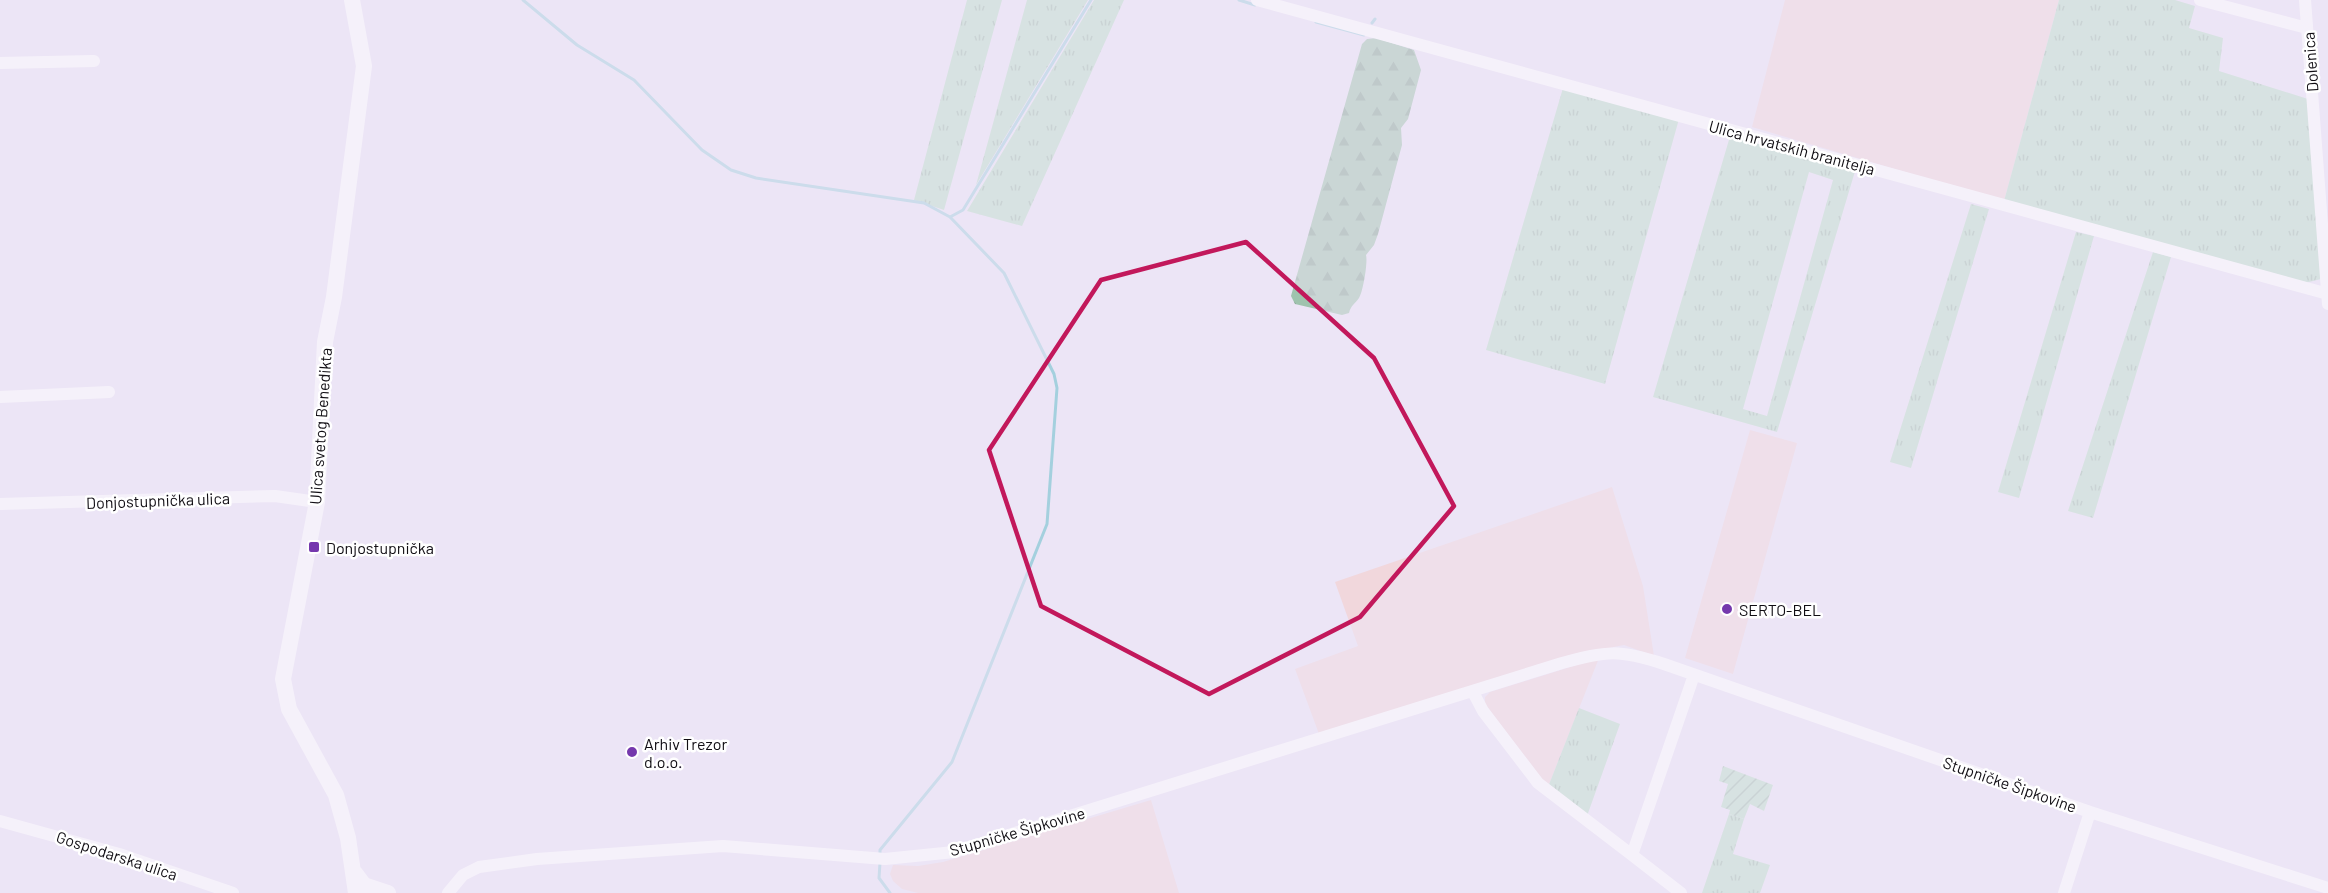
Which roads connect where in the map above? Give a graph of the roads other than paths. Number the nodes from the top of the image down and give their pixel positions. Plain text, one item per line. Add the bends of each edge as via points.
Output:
1 (352, 0) edge
2 (1257, 0) edge
3 (2200, 0) edge
4 (2305, 0) edge
5 (2307, 28) junction
6 (94, 61) dead end
7 (0, 63) edge
8 (2328, 294) edge
9 (2328, 304) edge
10 (109, 392) dead end
11 (0, 397) edge
12 (316, 501) junction
13 (0, 504) edge
14 (1694, 675) junction
15 (1473, 692) junction
16 (2090, 812) junction
17 (0, 821) edge
18 (1632, 855) junction
19 (355, 873) junction
20 (2328, 888) edge
21 (233, 893) edge
22 (356, 893) edge
23 (387, 893) edge
24 (448, 893) edge
25 (1681, 893) edge
26 (2064, 893) edge

1 - 12 main road, Ulica svetog Benedikta via 364,66 325,342
2 - 8 street, Ulica hrvatskih branitelja
3 - 5 street
4 - 5 street, Dolenica
5 - 8 street, Dolenica
6 - 7 street
8 - 9 street, Dolenica
10 - 11 street
12 - 13 street, Donjostupnička ulica via 275,496
12 - 19 main road, Ulica svetog Benedikta via 285,662 284,694 336,795
14 - 15 street, Stupničke Šipkovine via 1631,654 1612,652 1562,663
14 - 16 street, Stupničke Šipkovine
14 - 18 street
15 - 18 street via 1538,783
15 - 24 street, Stupničke Šipkovine via 954,852 880,859 723,846 537,859 479,867 464,874
16 - 20 street, Stupničke Šipkovine
16 - 26 street
17 - 21 street, Gospodarska ulica via 108,851
18 - 25 street
19 - 22 main road, Ulica svetog Benedikta
19 - 23 main road via 364,885

